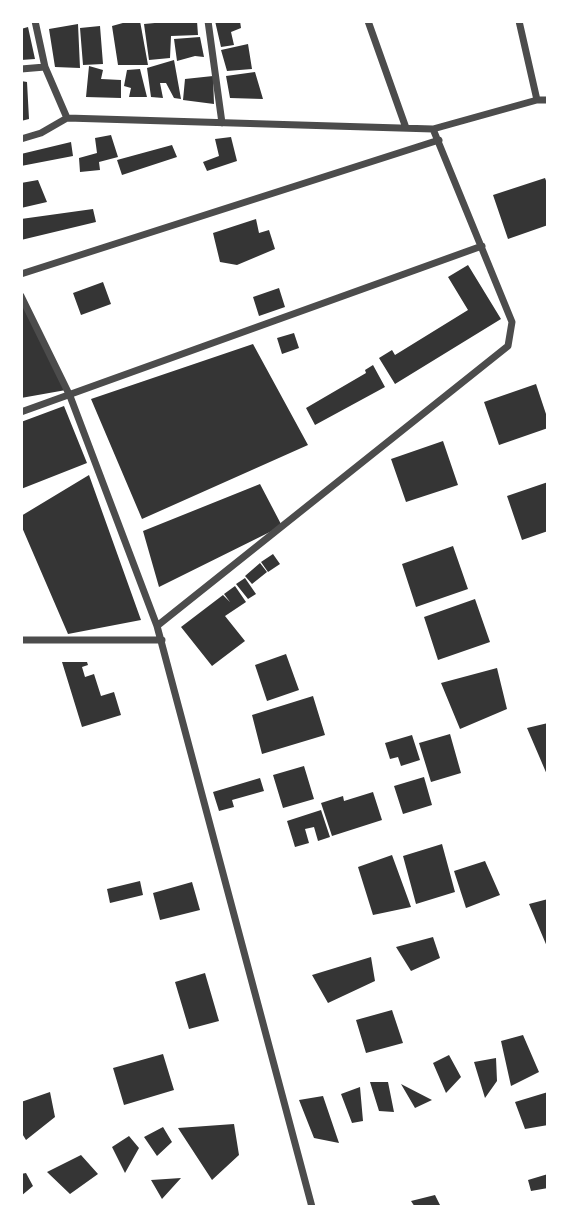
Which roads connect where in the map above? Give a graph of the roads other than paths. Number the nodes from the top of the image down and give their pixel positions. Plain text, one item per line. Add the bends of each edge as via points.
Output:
1 (35, 21) edge
2 (208, 21) edge
3 (368, 21) edge
4 (519, 21) edge
5 (45, 67) junction
6 (21, 69) edge
7 (537, 100) junction
8 (548, 100) edge
9 (67, 118) junction
10 (222, 123) junction
11 (406, 128) junction
12 (433, 129) junction
13 (21, 139) edge
14 (439, 140) junction
15 (482, 246) junction
16 (21, 274) edge
17 (21, 296) edge
18 (69, 397) junction
19 (21, 412) edge
20 (157, 626) junction
21 (21, 640) edge
22 (162, 640) junction
23 (312, 1207) edge

1 - 5 street
2 - 10 street
3 - 11 street
4 - 7 street
5 - 6 street
5 - 9 street
7 - 8 street
7 - 12 street
9 - 10 street
9 - 13 street via 56,127
10 - 11 street
11 - 12 street
12 - 14 street
14 - 15 street
14 - 16 street
15 - 18 street
15 - 20 street via 512,322 508,346
17 - 18 street
18 - 19 street
18 - 20 street
20 - 22 street
21 - 22 street
22 - 23 street

